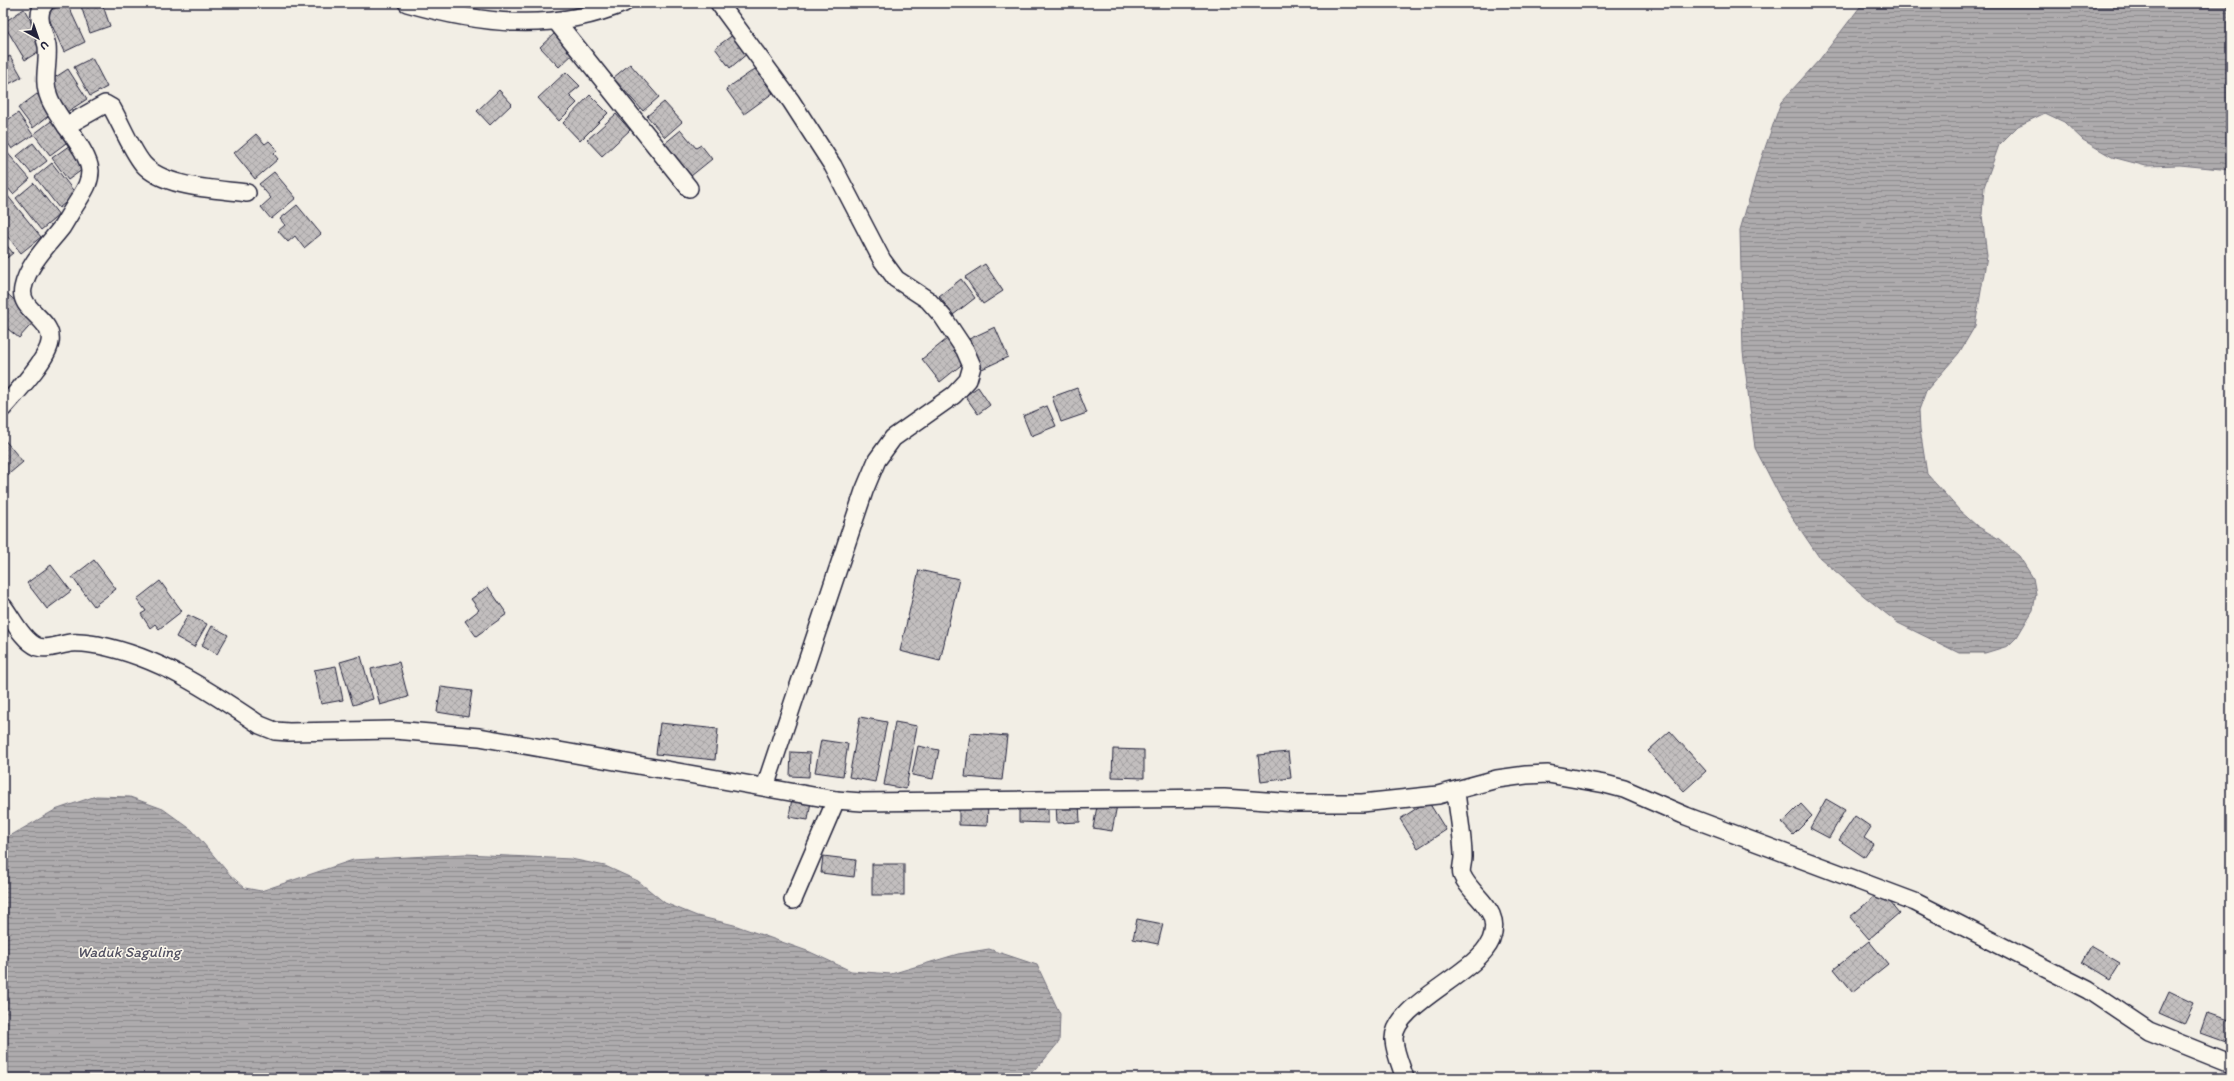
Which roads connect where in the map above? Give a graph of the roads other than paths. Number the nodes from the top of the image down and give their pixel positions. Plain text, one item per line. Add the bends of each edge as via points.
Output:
1 (45, 3) edge
2 (407, 3) edge
3 (624, 3) edge
4 (719, 3) edge
5 (556, 21) junction
6 (66, 126) junction
7 (689, 188) dead end
8 (247, 193) dead end
9 (3, 408) edge
10 (3, 606) edge
11 (766, 787) junction
12 (1456, 791) junction
13 (836, 800) junction
14 (793, 900) dead end
15 (2231, 1064) edge
16 (1405, 1078) edge

1 - 6 street via 40,18 47,47 45,81 48,97
2 - 5 street via 492,21
3 - 5 street via 584,16
4 - 11 street via 791,101 833,166 882,260 896,279 928,300 943,317 965,350 972,366 968,380 954,395 893,438 877,460 864,491
5 - 7 street
6 - 8 street via 105,104 112,108 143,164 154,174 178,183
6 - 9 street via 90,169 88,184 63,225 30,268 22,288 23,300 50,333 50,342 24,385
10 - 11 street via 30,642 38,646 44,648 73,643 93,644 129,652 171,670 260,725 275,731 394,730 479,737
11 - 13 street
12 - 13 street via 1362,803 1296,803 1224,798 870,802
12 - 15 street via 1497,779 1548,774 1624,789 1686,816 1915,902 2088,990 2148,1030
12 - 16 street via 1463,857 1461,873 1469,888 1484,900 1491,913 1493,929 1491,940 1483,952 1409,1012 1399,1025 1394,1039
13 - 14 street

